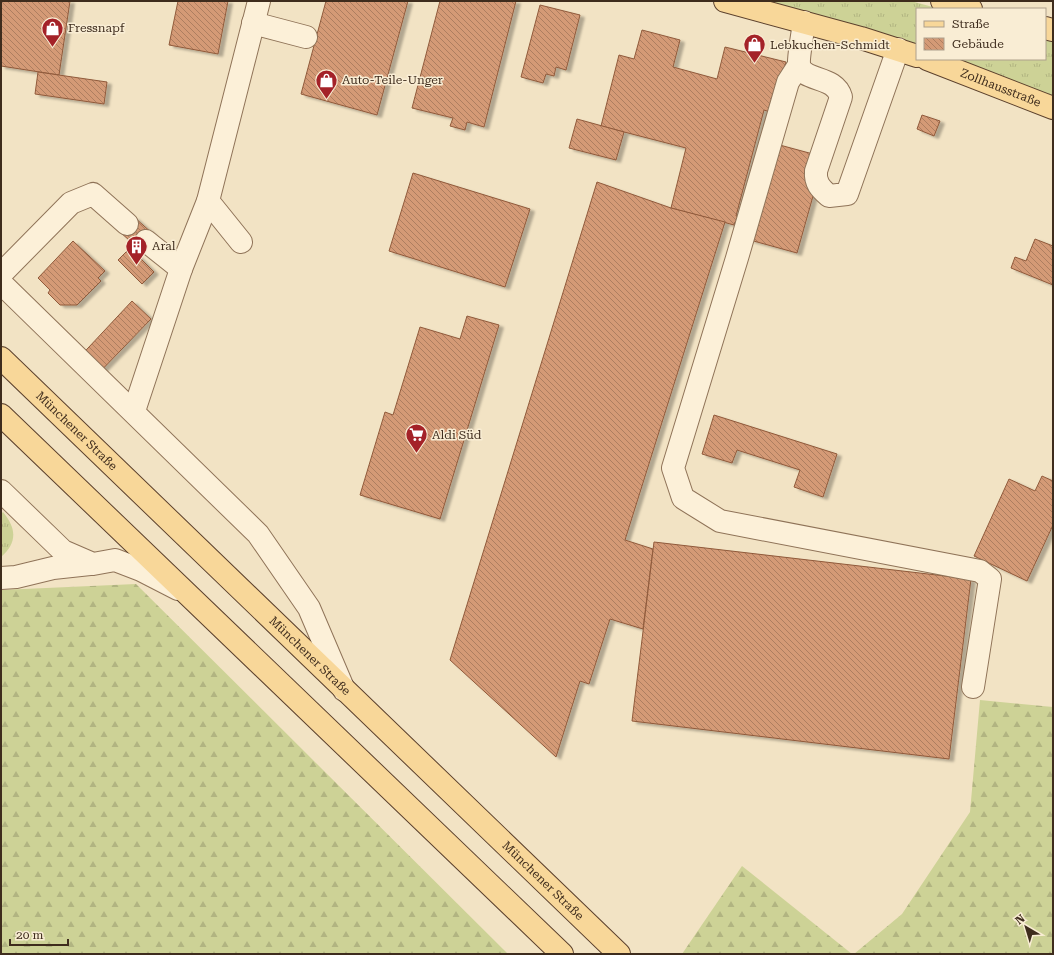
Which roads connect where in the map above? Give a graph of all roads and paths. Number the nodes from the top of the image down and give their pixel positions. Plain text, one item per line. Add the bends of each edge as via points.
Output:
1 (259, 1) edge
2 (725, 1) edge
3 (942, 1) edge
4 (967, 8) edge
5 (804, 22) junction
6 (253, 24) junction
7 (306, 37) dead end
8 (908, 52) edge
9 (929, 60) edge
10 (799, 65) junction
11 (1053, 108) edge
12 (208, 201) junction
13 (127, 224) dead end
14 (146, 241) dead end
15 (241, 242) dead end
16 (181, 269) junction
17 (1, 274) edge
18 (1, 283) edge
19 (1, 358) edge
20 (134, 411) junction
21 (1, 415) edge
22 (1, 492) edge
23 (93, 564) junction
24 (1, 578) edge
25 (186, 593) junction
26 (973, 687) dead end
27 (345, 691) junction
28 (562, 954) edge
29 (619, 954) edge

1 - 6 street
2 - 5 main road
3 - 4 main road
5 - 8 main road
5 - 10 street
6 - 7 street
6 - 12 street
8 - 10 street via 847,194 829,196 816,180 816,171 841,97 839,90 834,84 803,72
9 - 11 main road, Zollhausstraße
10 - 26 street via 788,82 673,468 683,498 720,521 980,571 990,579
12 - 15 street
12 - 16 street
13 - 17 street via 93,194 71,203
14 - 16 street
16 - 20 street
18 - 20 street
19 - 27 main road, Münchener Straße
20 - 27 street via 258,534 309,608
21 - 25 main road
22 - 23 street via 63,551
23 - 24 street via 53,568
23 - 25 street via 115,560
25 - 28 main road
27 - 29 main road, Münchener Straße

